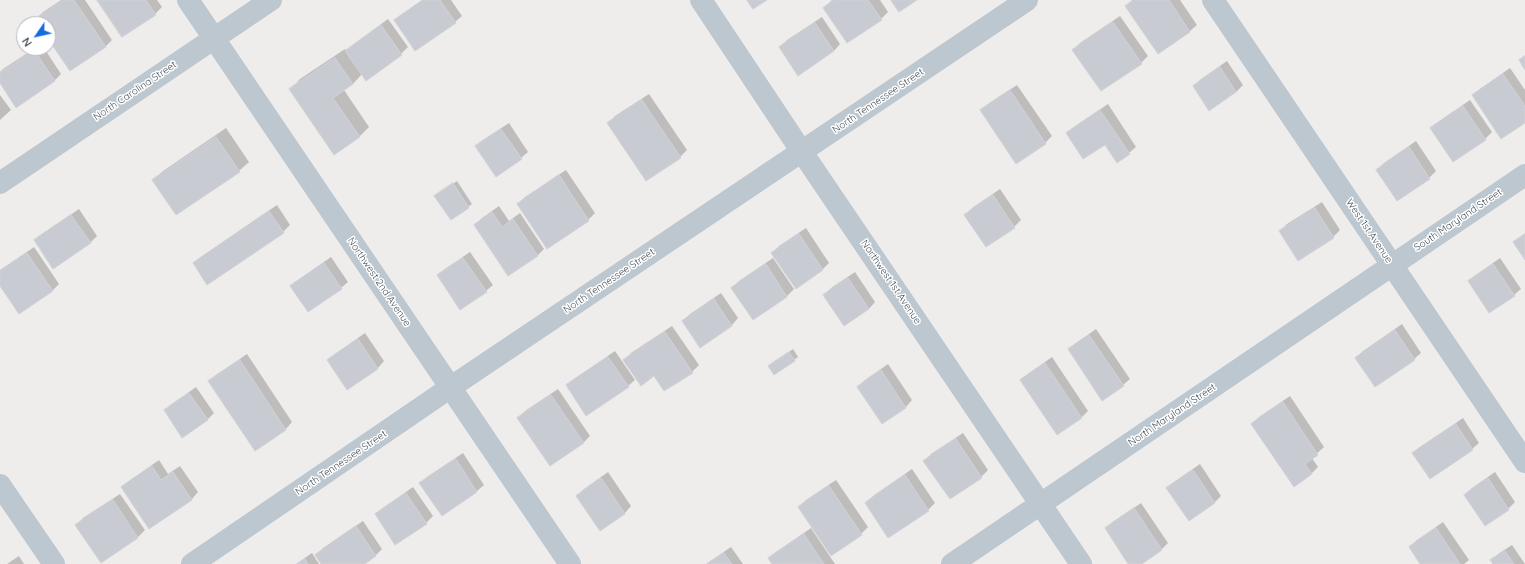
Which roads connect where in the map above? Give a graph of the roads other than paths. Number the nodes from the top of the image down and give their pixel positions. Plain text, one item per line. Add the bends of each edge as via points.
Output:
1 (188, 0) edge
2 (271, 0) edge
3 (701, 0) edge
4 (1027, 0) edge
5 (1213, 0) edge
6 (214, 38) junction
7 (802, 152) junction
8 (1525, 175) edge
9 (0, 183) edge
10 (1392, 265) junction
11 (450, 387) junction
12 (1525, 462) edge
13 (0, 485) edge
14 (1041, 504) junction
15 (54, 564) edge
16 (192, 564) edge
17 (570, 564) edge
18 (952, 564) edge
19 (1081, 564) edge

1 - 6 street, Northwest 2nd Avenue
2 - 6 street, North Carolina Street
3 - 7 street, Northwest 1st Avenue
4 - 7 street, North Tennessee Street
5 - 10 street, West 1st Avenue
6 - 9 street, North Carolina Street
6 - 11 street, Northwest 2nd Avenue
7 - 11 street, North Tennessee Street
7 - 14 street, Northwest 1st Avenue
8 - 10 street, South Maryland Street
10 - 12 street, West 1st Avenue
10 - 14 street, North Maryland Street
11 - 16 street, North Tennessee Street
11 - 17 street, Northwest 2nd Avenue
13 - 15 street
14 - 18 street, North Maryland Street
14 - 19 street, Northwest 1st Avenue

